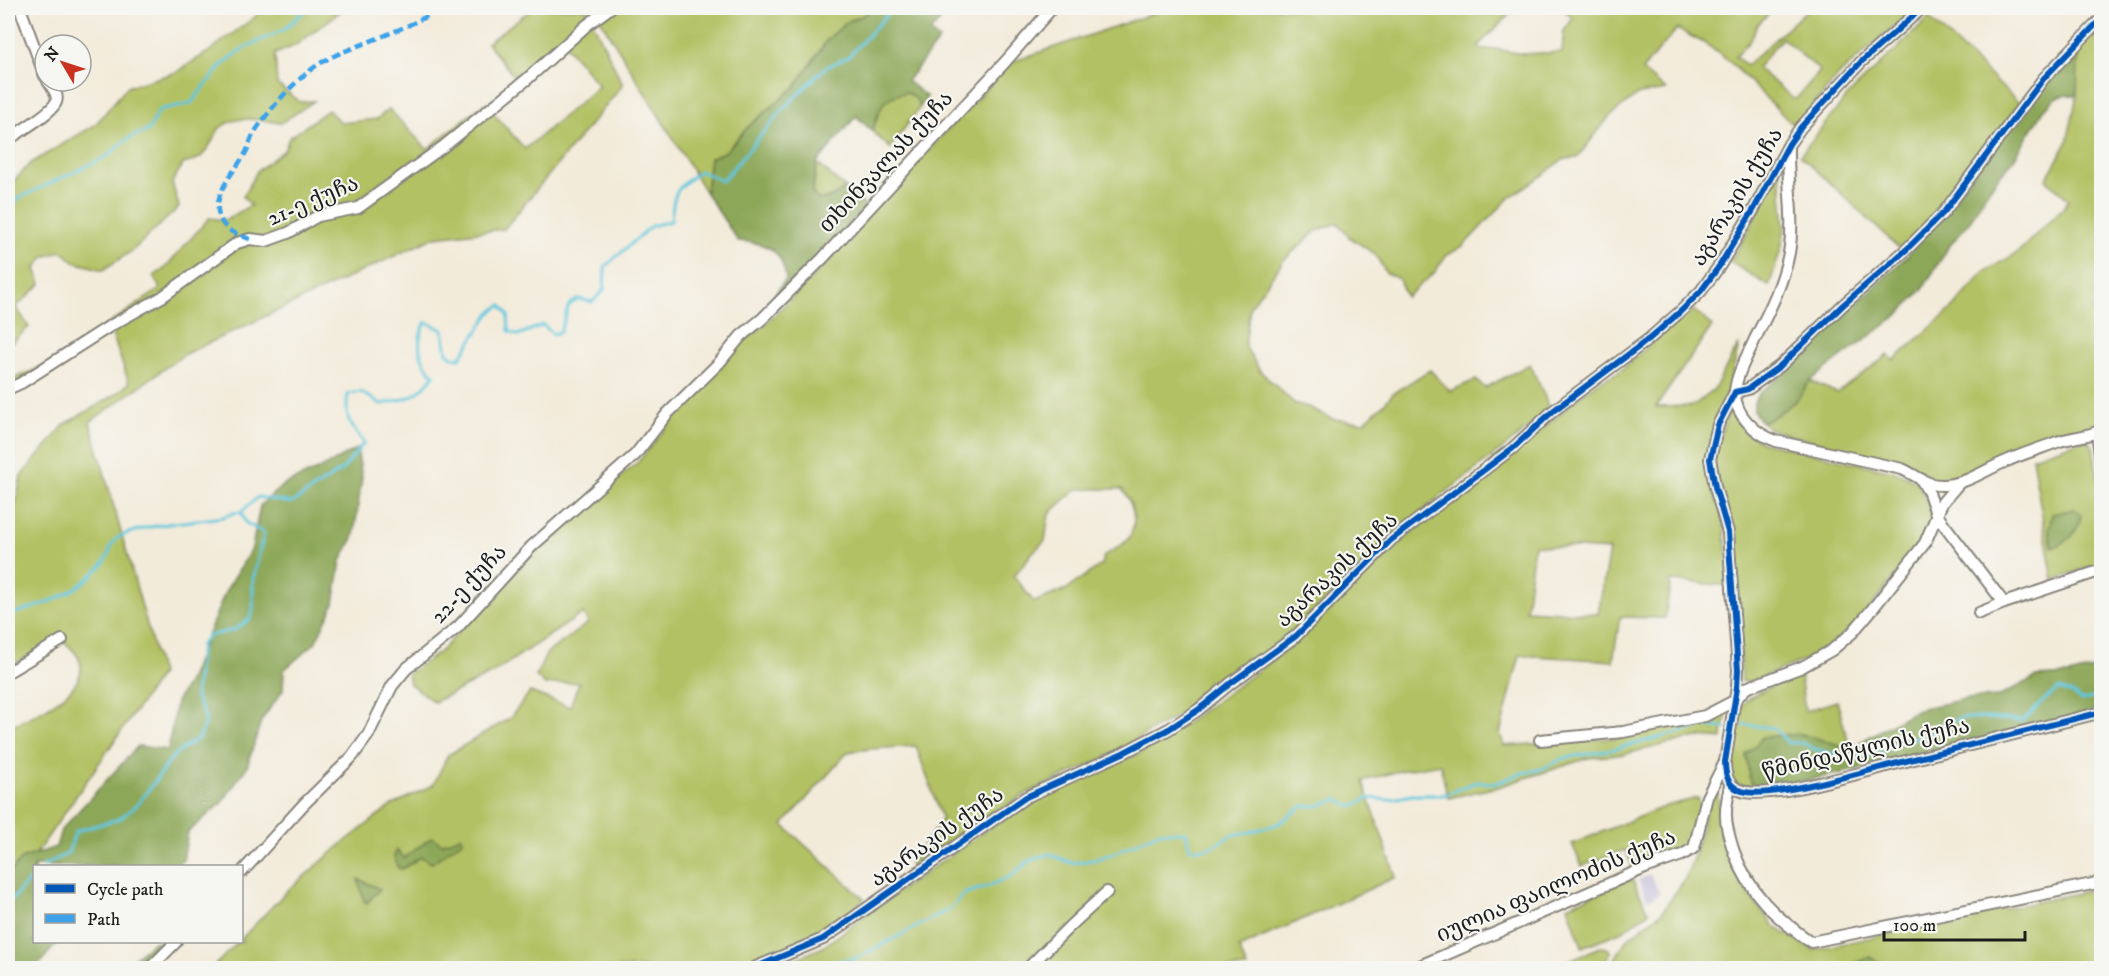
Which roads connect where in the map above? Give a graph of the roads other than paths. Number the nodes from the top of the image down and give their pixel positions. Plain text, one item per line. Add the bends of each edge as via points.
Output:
1 (20, 8) edge
2 (610, 8) edge
3 (1052, 8) edge
4 (1922, 8) edge
5 (2102, 18) edge
6 (33, 43) edge
7 (55, 93) edge
8 (8, 140) edge
9 (1789, 144) junction
10 (741, 336) joint
11 (8, 389) edge
12 (1735, 392) junction
13 (2099, 431) edge
14 (2102, 468) edge
15 (1962, 481) junction
16 (1922, 482) junction
17 (1936, 514) junction
18 (2102, 570) edge
19 (2004, 603) junction
20 (1979, 613) dead end
21 (62, 640) dead end
22 (8, 672) edge
23 (1734, 702) junction
24 (2102, 712) edge
25 (1540, 740) dead end
26 (1725, 762) junction
27 (1730, 784) junction
28 (243, 871) edge
29 (2102, 882) edge
30 (1107, 892) dead end
31 (175, 943) edge
32 (150, 969) edge
33 (754, 969) edge
34 (1028, 969) edge
35 (1415, 969) edge

1 - 6 street
2 - 11 street, 21-ე ქუჩა via 453,138 358,208 318,216 266,241 250,239 237,243 162,297
3 - 10 street, თხინვალას ქუჩა via 823,258
4 - 9 street, აგარაკის ქუჩა via 1842,81
5 - 12 street via 2044,78 1944,212 1780,366 1748,389
7 - 8 street via 56,103 50,110
9 - 12 street via 1790,238 1783,278 1740,372
9 - 33 street, აგარაკის ქუჩა via 1720,265 1681,311 1553,411 1513,448 1391,540 1296,636 1169,729 1026,797 823,939
10 - 28 street, 22-ე ქუჩა via 635,455 531,547 458,627 406,669 392,686 368,735 352,757
12 - 16 street via 1750,426 1765,437 1902,469
12 - 23 street via 1718,425 1710,459 1726,519 1733,585 1738,670
13 - 14 street
13 - 15 street via 2007,460
15 - 16 street via 1942,485
15 - 17 street via 1947,495
16 - 17 street
17 - 19 street
17 - 23 street via 1925,543 1852,633 1802,667 1746,688
18 - 19 street
19 - 20 street
21 - 22 street
23 - 25 street via 1705,716 1623,732
23 - 26 street
24 - 27 street, წმინდაწყლის ქუჩა via 1802,786 1751,792
26 - 27 street
26 - 35 street, იულია ფაილოძის ქუჩა via 1707,797 1694,848
27 - 29 street via 1726,813 1739,866 1765,906 1811,942
30 - 34 street
31 - 32 street

